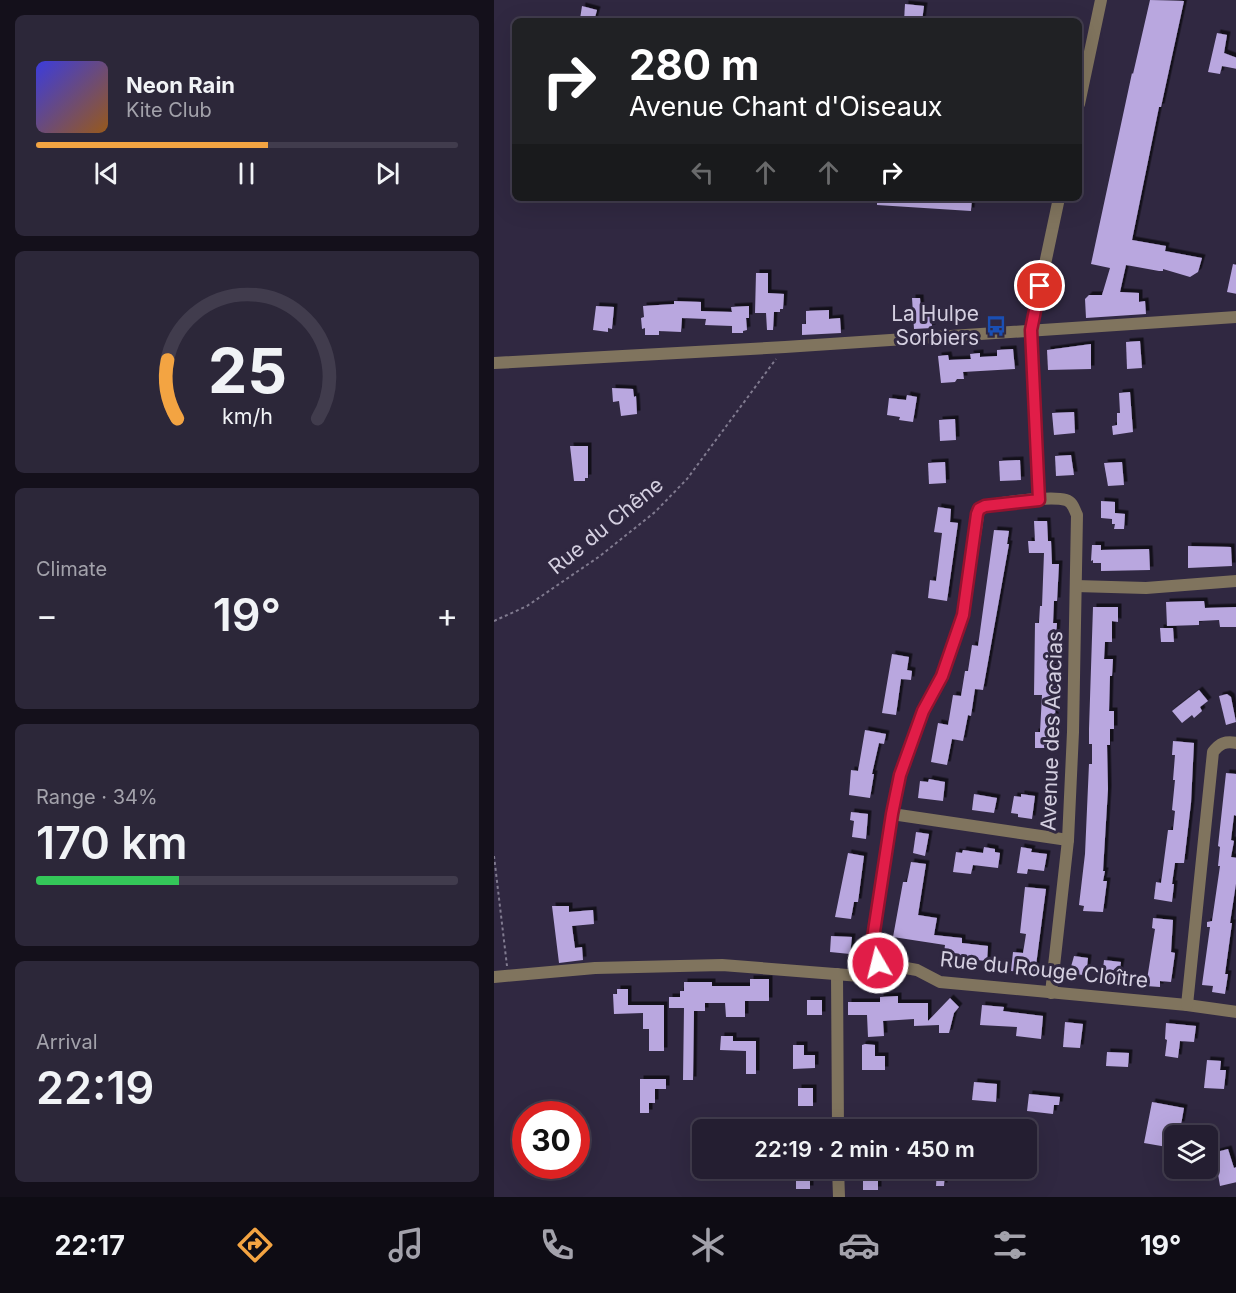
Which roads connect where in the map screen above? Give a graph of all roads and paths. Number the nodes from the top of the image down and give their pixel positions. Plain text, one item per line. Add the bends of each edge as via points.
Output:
1 (1101, 0) edge
2 (1082, 90) edge
3 (1058, 201) edge
4 (1236, 317) edge
5 (1031, 330) junction
6 (785, 347) junction
7 (494, 363) edge
8 (1039, 500) junction
9 (1236, 581) edge
10 (1076, 586) junction
11 (494, 621) edge
12 (1236, 743) edge
13 (892, 814) junction
14 (1068, 840) junction
15 (494, 856) edge
16 (878, 963) junction
17 (838, 974) junction
18 (508, 975) junction
19 (494, 977) edge
20 (1051, 993) junction
21 (1187, 1005) junction
22 (1236, 1012) edge
23 (838, 1119) edge
24 (838, 1179) edge
25 (839, 1197) edge

1 - 2 street
3 - 5 street
4 - 5 street
5 - 6 street
5 - 8 street
6 - 7 street
6 - 11 path, Rue du Chêne via 710,449 655,512 527,606
8 - 10 street, Avenue des Acacias via 1066,500 1073,504 1077,515
8 - 13 street via 979,509 963,615 942,676 911,744
9 - 10 street via 1146,588
10 - 14 street, Avenue des Acacias
12 - 21 street via 1219,745 1213,752
13 - 14 street
13 - 16 street via 873,938
14 - 20 street, Avenue des Acacias
15 - 18 path
16 - 17 street via 860,976
16 - 20 street, Rue du Rouge Cloître via 917,970 940,982
17 - 18 street via 722,965
17 - 23 street
18 - 19 street
20 - 21 street, Rue du Rouge Cloître
21 - 22 street, Rue du Rouge Cloître
24 - 25 street

